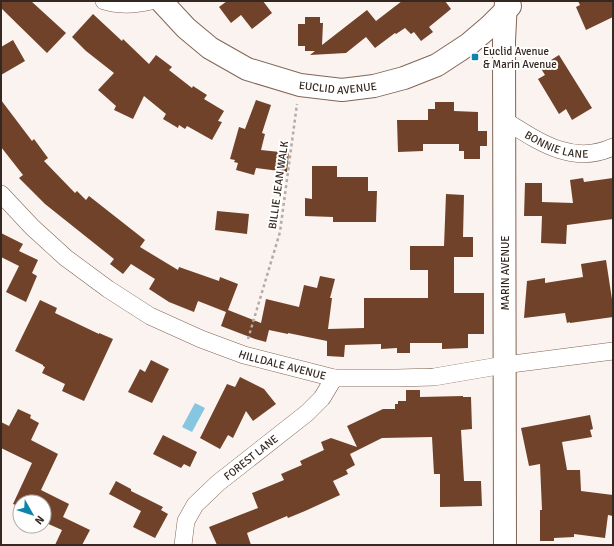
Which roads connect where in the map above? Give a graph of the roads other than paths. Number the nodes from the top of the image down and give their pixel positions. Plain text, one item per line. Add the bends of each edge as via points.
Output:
1 (104, 1) edge
2 (150, 1) edge
3 (161, 1) edge
4 (509, 4) edge
5 (504, 120) junction
6 (613, 147) edge
7 (1, 194) edge
8 (613, 351) edge
9 (504, 365) junction
10 (334, 378) junction
11 (183, 545) edge
12 (505, 545) edge

1 - 2 street via 123,5
3 - 4 street, EUCLID AVENUE via 186,28 210,48 247,69 300,85 342,90 374,86 437,65 469,44
4 - 5 street, MARIN AVENUE
5 - 6 street, BONNIE LANE via 551,147 567,152 584,154
5 - 9 street, MARIN AVENUE
7 - 10 street, HILLDALE AVENUE via 66,258 150,316 244,355
8 - 9 street, HILLDALE AVENUE
9 - 10 street, HILLDALE AVENUE via 434,377
9 - 12 street, MARIN AVENUE
10 - 11 street, FOREST LANE via 322,398 306,413 218,483 195,505 186,521

